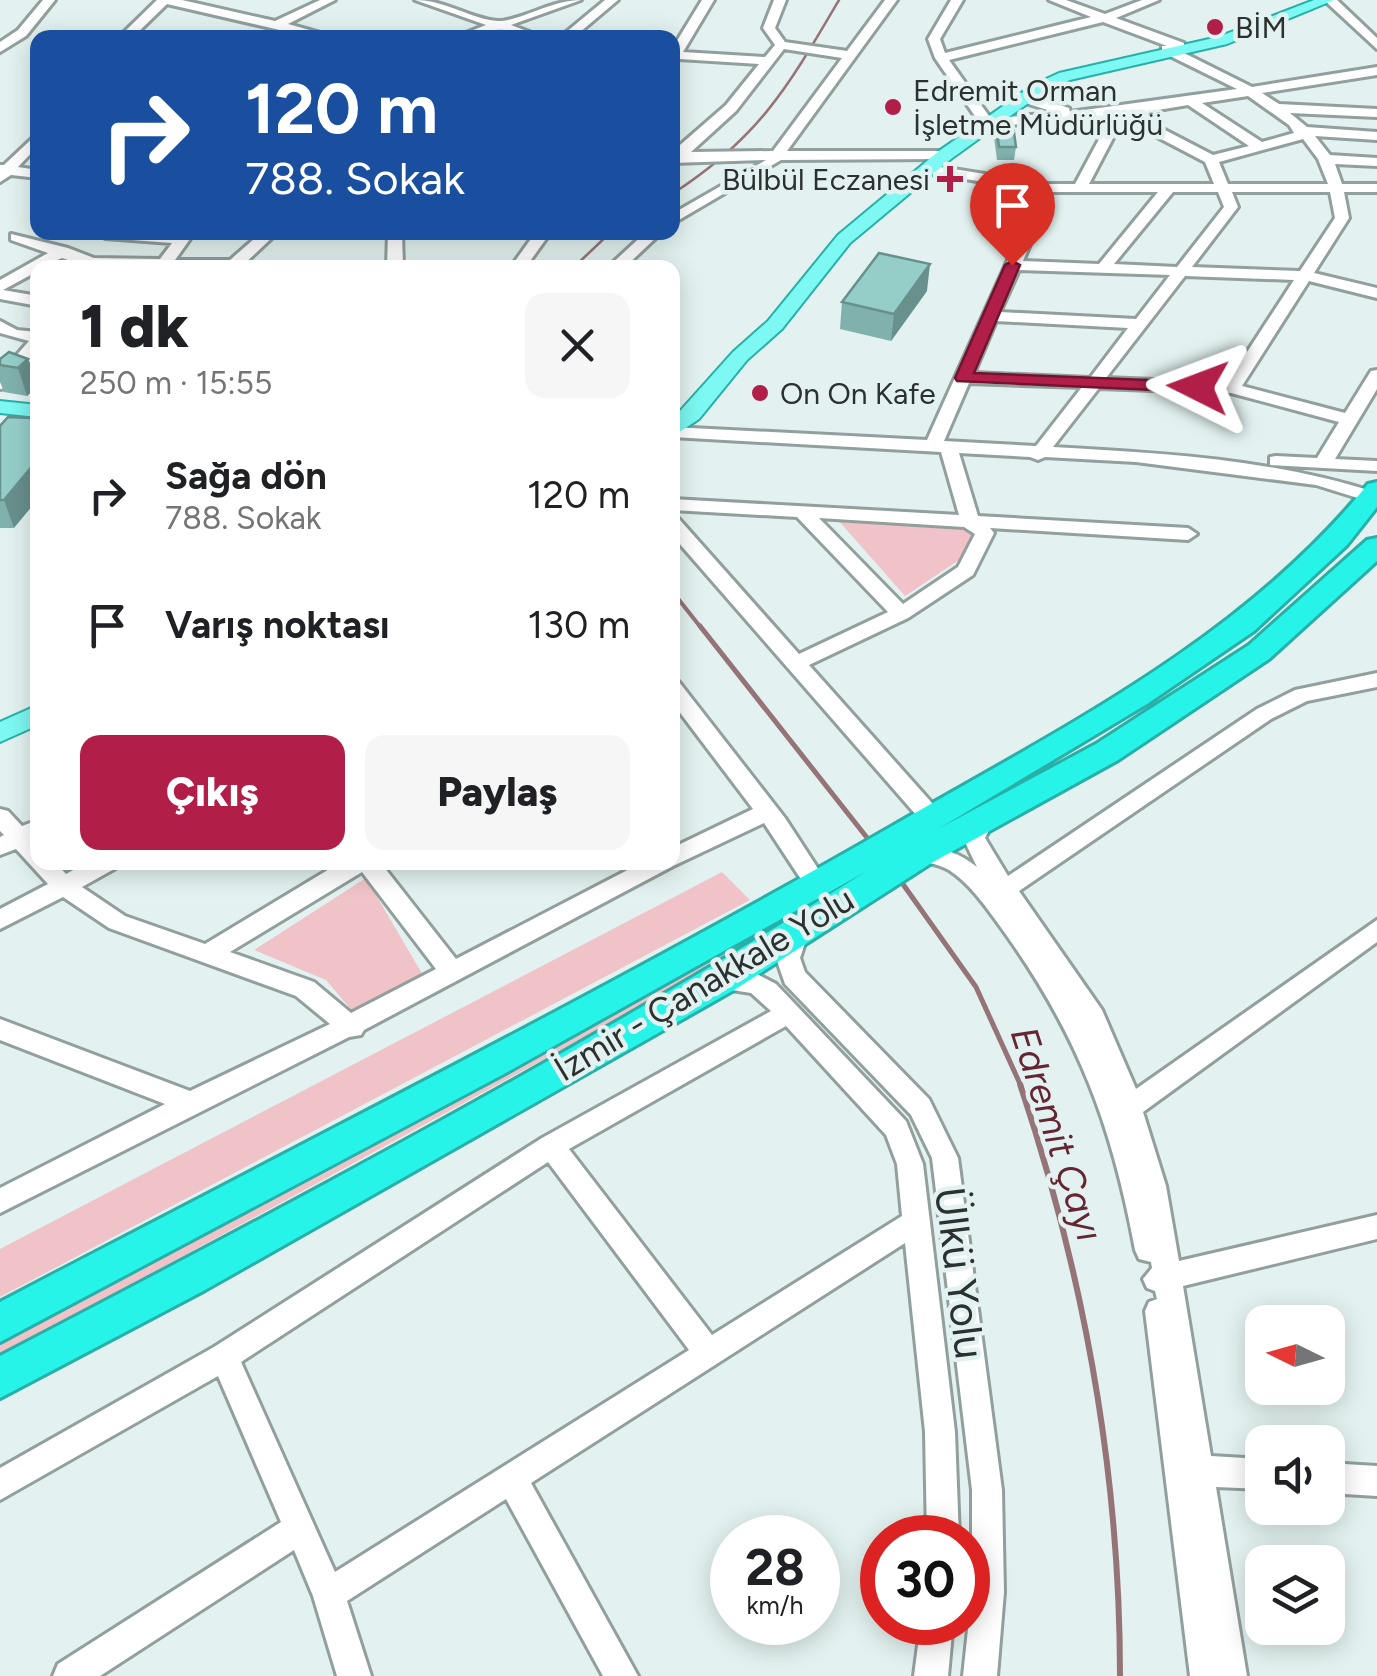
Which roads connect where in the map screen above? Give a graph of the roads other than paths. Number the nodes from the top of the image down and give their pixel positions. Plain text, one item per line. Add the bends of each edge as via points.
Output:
1 (49, 0) edge
2 (165, 0) edge
3 (328, 0) edge
4 (420, 0) edge
5 (538, 0) edge
6 (576, 0) edge
7 (612, 0) edge
8 (708, 0) edge
9 (780, 0) edge
10 (892, 0) edge
11 (957, 0) edge
12 (1055, 0) edge
13 (1152, 0) edge
14 (1307, 0) edge
15 (1328, 0) edge
16 (558, 7) junction
17 (1108, 17) junction
18 (594, 18) junction
19 (279, 24) junction
20 (503, 25) junction
21 (942, 25) junction
22 (133, 30) edge
23 (302, 30) edge
24 (486, 30) edge
25 (516, 30) edge
26 (577, 30) edge
27 (1370, 30) edge
28 (960, 32) dead end
29 (976, 38) dead end
30 (30, 42) edge
31 (2, 44) edge
32 (781, 44) junction
33 (993, 45) junction
34 (1377, 45) edge
35 (680, 47) edge
36 (1174, 50) junction
37 (850, 55) junction
38 (680, 57) edge
39 (941, 58) junction
40 (768, 61) junction
41 (1376, 72) edge
42 (1257, 94) junction
43 (1019, 97) junction
44 (1377, 101) edge
45 (1192, 102) junction
46 (1274, 108) junction
47 (1326, 110) junction
48 (1120, 112) junction
49 (1377, 112) edge
50 (1087, 115) junction
51 (987, 123) junction
52 (1301, 133) junction
53 (1377, 136) edge
54 (1260, 146) junction
55 (30, 147) edge
56 (680, 154) edge
57 (944, 154) junction
58 (770, 156) junction
59 (680, 158) edge
60 (1326, 159) junction
61 (1211, 160) junction
62 (1377, 162) edge
63 (928, 169) junction
64 (2, 172) edge
65 (30, 174) edge
66 (1335, 186) junction
67 (1170, 187) junction
68 (1224, 187) junction
69 (1047, 188) junction
70 (1080, 188) junction
71 (1377, 188) edge
72 (680, 215) edge
73 (16, 237) dead end
74 (183, 240) edge
75 (261, 240) edge
76 (646, 240) edge
77 (63, 251) junction
78 (50, 260) edge
79 (81, 260) edge
80 (167, 260) edge
81 (237, 260) edge
82 (623, 260) edge
83 (1012, 265) junction
84 (1103, 268) junction
85 (1185, 272) junction
86 (30, 274) edge
87 (1306, 276) junction
88 (4, 292) edge
89 (1377, 293) edge
90 (30, 299) edge
91 (990, 316) junction
92 (0, 318) edge
93 (1143, 324) junction
94 (0, 326) edge
95 (30, 341) edge
96 (30, 344) edge
97 (30, 348) edge
98 (0, 349) edge
99 (1377, 375) edge
100 (963, 378) junction
101 (1097, 383) junction
102 (0, 384) edge
103 (1232, 388) junction
104 (0, 407) edge
105 (30, 410) edge
106 (1350, 420) junction
107 (680, 432) edge
108 (941, 448) junction
109 (1038, 455) junction
110 (1136, 457) junction
111 (1323, 463) junction
112 (1377, 466) edge
113 (1375, 495) edge
114 (680, 504) edge
115 (803, 512) junction
116 (970, 522) junction
117 (680, 533) edge
118 (1188, 534) dead end
119 (1374, 550) edge
120 (901, 614) junction
121 (794, 664) junction
122 (1377, 680) edge
123 (680, 698) edge
124 (30, 718) edge
125 (0, 733) edge
126 (30, 739) edge
127 (0, 754) edge
128 (764, 813) junction
129 (0, 817) edge
130 (984, 819) junction
131 (18, 838) edge
132 (920, 839) junction
133 (680, 854) edge
134 (48, 870) edge
135 (94, 870) edge
136 (350, 870) edge
137 (370, 870) edge
138 (642, 870) edge
139 (65, 886) junction
140 (997, 895) junction
141 (818, 901) junction
142 (0, 920) edge
143 (1377, 929) edge
144 (206, 955) junction
145 (450, 970) junction
146 (722, 980) junction
147 (788, 1012) junction
148 (352, 1028) junction
149 (7, 1038) edge
150 (191, 1103) junction
151 (1122, 1113) junction
152 (551, 1146) junction
153 (0, 1201) edge
154 (917, 1221) junction
155 (1377, 1227) edge
156 (1161, 1278) junction
157 (0, 1322) edge
158 (708, 1352) junction
159 (224, 1357) junction
160 (12, 1371) edge
161 (1189, 1470) junction
162 (1245, 1473) edge
163 (510, 1476) junction
164 (1345, 1479) edge
165 (1377, 1481) edge
166 (0, 1486) edge
167 (942, 1515) edge
168 (297, 1530) junction
169 (329, 1594) junction
170 (934, 1645) edge
171 (70, 1676) edge
172 (354, 1676) edge
173 (621, 1676) edge
174 (932, 1676) edge
175 (980, 1676) edge
176 (1207, 1676) edge
177 (1230, 1676) edge

1 - 31 street via 22,33
2 - 19 street
2 - 22 street
3 - 19 street
4 - 20 street
5 - 16 street
6 - 16 street
7 - 18 street
8 - 35 street
9 - 32 street via 769,28
10 - 37 street
11 - 21 street
12 - 17 street
13 - 17 street
14 - 36 main road
15 - 27 street
15 - 36 main road via 1222,41
16 - 18 street
16 - 20 street
17 - 33 street
17 - 36 street
18 - 26 street
19 - 23 street
20 - 24 street
20 - 25 street
21 - 28 street
21 - 39 street via 934,39
27 - 34 street
29 - 33 street
30 - 31 street
32 - 37 street
32 - 40 street
33 - 39 street
36 - 42 street
36 - 43 main road via 1065,76
37 - 58 street
38 - 40 street
39 - 51 street
40 - 56 street via 731,108
41 - 42 street
42 - 45 street
42 - 46 street
43 - 50 street
43 - 51 main road
44 - 47 street
45 - 48 street
45 - 54 street
46 - 47 street
46 - 52 street
47 - 49 street
48 - 50 street
48 - 61 street
48 - 70 street
50 - 51 street
51 - 57 main road
52 - 53 street
52 - 54 street
52 - 60 street
54 - 61 street
55 - 64 street
57 - 58 street
57 - 63 main road
58 - 59 street
58 - 72 street via 772,162
60 - 62 street
60 - 66 street
61 - 68 street
63 - 69 street
63 - 107 main road via 844,239 775,325 757,362
64 - 65 street
66 - 68 street
66 - 71 street
66 - 87 street via 1342,218
67 - 68 street
67 - 70 street
67 - 84 street
68 - 85 street via 1232,207
69 - 70 street
69 - 83 street
73 - 77 street
74 - 80 street
75 - 81 street
76 - 82 street
77 - 78 street
77 - 79 street
83 - 84 street
83 - 91 street
84 - 85 street
85 - 87 street
85 - 93 street
86 - 88 street
87 - 89 street
87 - 103 street
88 - 90 street
88 - 92 street
91 - 93 street
91 - 100 street
93 - 101 street
94 - 95 street
96 - 98 street
97 - 102 street
99 - 106 street
100 - 101 street
100 - 108 street
101 - 103 street
101 - 109 street
103 - 106 street
104 - 105 main road
106 - 111 street
107 - 108 street
108 - 109 street
108 - 116 street
109 - 110 street
110 - 111 street
110 - 113 street via 1320,480
111 - 112 street
113 - 132 highway, İzmir - Çanakkale Yolu via 1316,564 1235,632
114 - 115 street
115 - 116 street
115 - 120 street
116 - 118 street
116 - 120 street via 986,533 966,572
117 - 121 street
119 - 130 highway, İzmir - Çanakkale Yolu via 1259,652 1108,752
120 - 121 street
121 - 132 street
122 - 140 street via 1302,695 1264,714
123 - 128 street
124 - 125 main road
126 - 127 main road
128 - 133 street
128 - 141 street
129 - 131 street
130 - 132 highway, İzmir - Çanakkale Yolu
130 - 140 street via 974,838
132 - 140 street
132 - 141 highway, İzmir - Çanakkale Yolu
134 - 139 street
135 - 139 street
136 - 144 street
137 - 145 street
138 - 145 street
139 - 142 street
139 - 144 street via 117,922
140 - 151 street
141 - 146 highway, İzmir - Çanakkale Yolu
141 - 157 highway, İzmir - Çanakkale Yolu
141 - 175 street, Ülkü Yolu via 788,958 794,977 920,1108 945,1158 987,1490
143 - 151 street
144 - 148 street via 305,990
145 - 148 street
146 - 147 street, Ülkü Yolu via 756,984
146 - 160 highway, İzmir - Çanakkale Yolu
147 - 152 street
147 - 154 street, Ülkü Yolu via 898,1130
148 - 150 street
149 - 150 street
150 - 153 street
151 - 156 street
152 - 158 street
152 - 159 street
154 - 158 street
154 - 167 street, Ülkü Yolu
155 - 156 street
156 - 161 street
158 - 163 street
159 - 166 street
159 - 168 street
161 - 162 street
161 - 176 street
161 - 177 street
163 - 169 street
163 - 173 street
164 - 165 street
168 - 169 street
168 - 171 street
169 - 172 street
170 - 174 street

